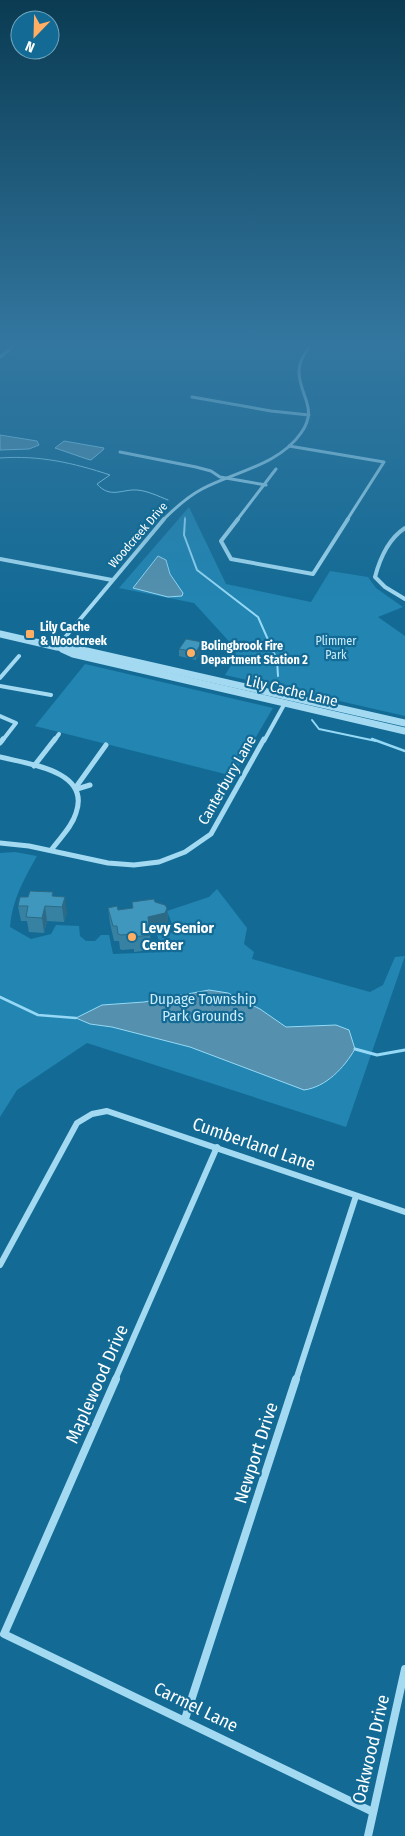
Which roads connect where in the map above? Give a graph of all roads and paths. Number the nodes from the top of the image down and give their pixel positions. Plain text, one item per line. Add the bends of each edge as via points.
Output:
1 (301, 433) edge
2 (289, 446) junction
3 (120, 452) dead end
4 (276, 469) dead end
5 (227, 477) junction
6 (266, 485) junction
7 (405, 528) edge
8 (0, 559) edge
9 (112, 580) junction
10 (405, 600) edge
11 (0, 634) edge
12 (57, 647) junction
13 (19, 656) dead end
14 (0, 678) edge
15 (0, 686) edge
16 (51, 695) dead end
17 (287, 700) junction
18 (0, 716) edge
19 (405, 723) edge
20 (405, 731) edge
21 (59, 734) dead end
22 (0, 743) edge
23 (106, 745) dead end
24 (0, 758) edge
25 (34, 766) junction
26 (90, 785) dead end
27 (77, 788) junction
28 (0, 843) edge
29 (52, 850) junction
30 (217, 1147) junction
31 (356, 1196) junction
32 (405, 1212) edge
33 (0, 1265) edge
34 (4, 1634) joint
35 (405, 1670) edge
36 (185, 1719) junction
37 (373, 1812) junction
38 (368, 1836) edge

1 - 2 street, Woodcreek Drive
2 - 5 street, Woodcreek Drive via 256,466
2 - 6 street via 384,462 313,574 231,559 221,541
3 - 5 street via 211,470 220,477
4 - 6 street
5 - 6 street
5 - 9 street, Woodcreek Drive via 202,488 176,507
7 - 10 street via 397,532 377,567 376,577
8 - 9 street
9 - 12 street, Woodcreek Drive
11 - 12 street, Lily Cache Lane
12 - 17 street, Lily Cache Lane via 73,654
13 - 14 street
15 - 16 street
17 - 19 street, Lily Cache Lane
17 - 20 street, Lily Cache Lane
17 - 29 street, Canterbury Lane via 211,834 200,844 176,857 126,866 95,862
18 - 22 street via 16,723
21 - 25 street
23 - 27 street
24 - 25 street
25 - 27 street via 58,773
26 - 27 street
27 - 29 street via 80,798 77,814
28 - 29 street, Canterbury Lane
30 - 31 street, Cumberland Lane
30 - 33 street, Cumberland Lane via 107,1111 92,1114 77,1123
30 - 34 street, Maplewood Drive
31 - 32 street, Cumberland Lane
31 - 36 street, Newport Drive
34 - 36 street, Carmel Lane
35 - 37 street, Oakwood Drive
36 - 37 street, Carmel Lane
37 - 38 street, Oakwood Drive

